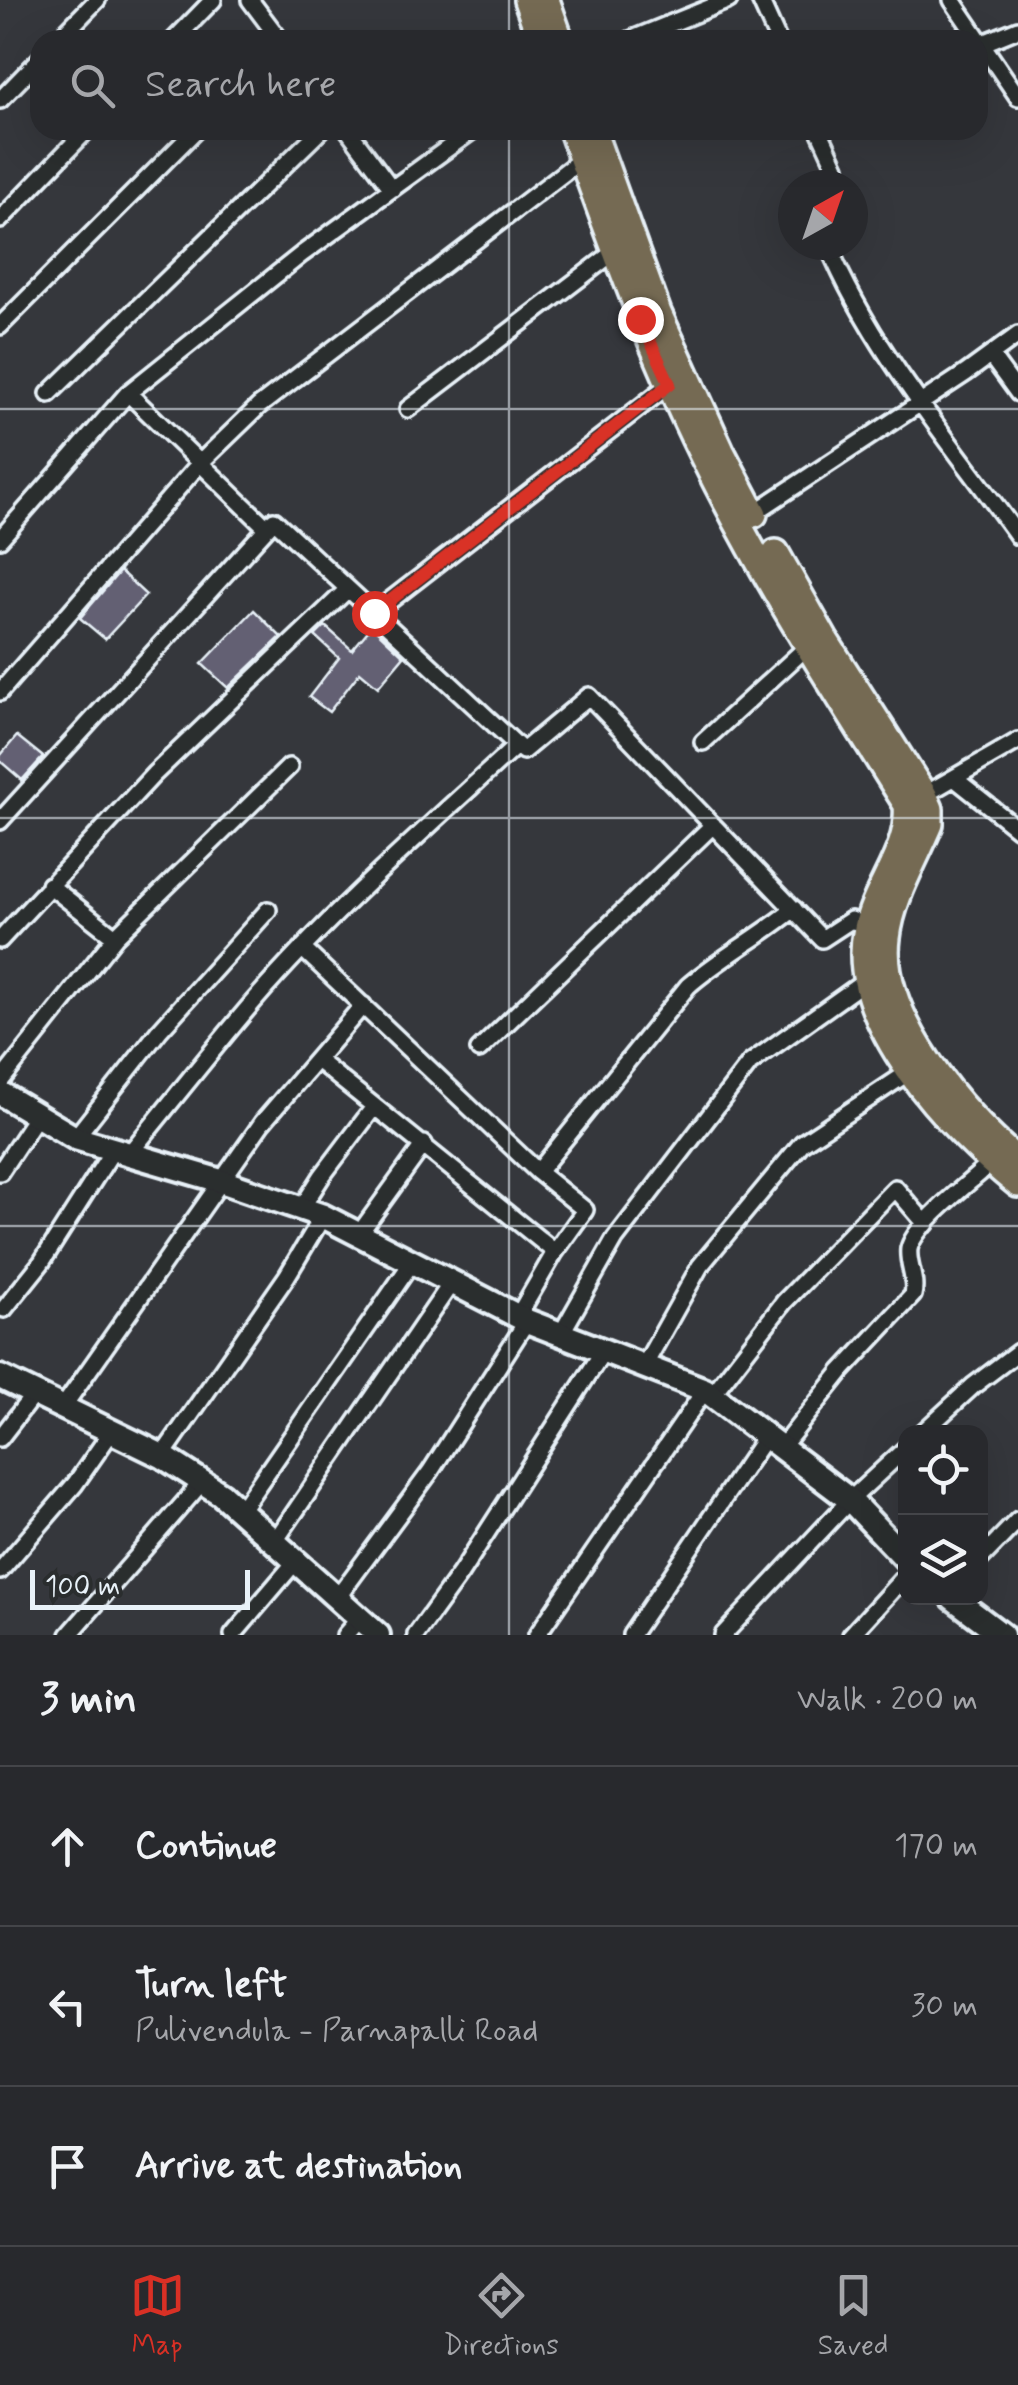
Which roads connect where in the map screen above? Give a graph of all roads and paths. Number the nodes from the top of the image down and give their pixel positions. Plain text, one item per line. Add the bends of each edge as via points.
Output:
1 (97, 0) edge
2 (213, 0) edge
3 (250, 0) edge
4 (527, 0) edge
5 (546, 0) edge
6 (729, 0) edge
7 (760, 0) edge
8 (952, 0) edge
9 (1018, 29) edge
10 (68, 30) edge
11 (184, 30) edge
12 (272, 30) edge
13 (538, 30) edge
14 (556, 30) edge
15 (655, 30) edge
16 (774, 30) edge
17 (972, 30) edge
18 (988, 42) edge
19 (988, 52) edge
20 (30, 69) edge
21 (1016, 92) edge
22 (0, 100) edge
23 (77, 140) edge
24 (186, 140) edge
25 (311, 140) edge
26 (355, 140) edge
27 (459, 140) edge
28 (575, 140) edge
29 (596, 140) edge
30 (824, 140) edge
31 (582, 159) junction
32 (836, 170) edge
33 (392, 189) junction
34 (0, 220) edge
35 (614, 252) junction
36 (834, 260) edge
37 (0, 326) edge
38 (1018, 335) edge
39 (990, 356) junction
40 (670, 384) junction
41 (128, 393) junction
42 (1018, 393) edge
43 (49, 394) dead end
44 (922, 402) junction
45 (408, 409) dead end
46 (200, 463) junction
47 (747, 518) junction
48 (267, 528) junction
49 (1018, 536) edge
50 (0, 539) edge
51 (348, 588) junction
52 (374, 613) junction
53 (808, 646) junction
54 (0, 692) edge
55 (1018, 741) edge
56 (703, 742) dead end
57 (516, 746) junction
58 (290, 768) dead end
59 (954, 778) junction
60 (916, 800) junction
61 (0, 821) edge
62 (713, 825) junction
63 (1018, 829) edge
64 (49, 885) junction
65 (794, 909) junction
66 (268, 910) dead end
67 (867, 926) junction
68 (115, 937) junction
69 (0, 940) edge
70 (303, 949) junction
71 (868, 979) junction
72 (363, 1005) junction
73 (479, 1050) dead end
74 (317, 1060) junction
75 (909, 1072) junction
76 (0, 1082) edge
77 (0, 1093) edge
78 (374, 1107) junction
79 (37, 1116) junction
80 (75, 1138) junction
81 (424, 1144) junction
82 (121, 1152) junction
83 (1018, 1161) edge
84 (992, 1163) junction
85 (0, 1172) edge
86 (538, 1172) junction
87 (221, 1182) junction
88 (1018, 1184) edge
89 (312, 1213) junction
90 (926, 1224) junction
91 (359, 1234) junction
92 (554, 1252) junction
93 (413, 1261) junction
94 (452, 1282) junction
95 (4, 1310) dead end
96 (522, 1318) junction
97 (561, 1334) junction
98 (604, 1350) junction
99 (1018, 1352) edge
100 (644, 1366) junction
101 (0, 1377) edge
102 (708, 1393) junction
103 (34, 1394) junction
104 (63, 1408) junction
105 (931, 1425) edge
106 (112, 1432) junction
107 (0, 1438) edge
108 (774, 1442) junction
109 (898, 1455) edge
110 (162, 1456) junction
111 (202, 1482) junction
112 (850, 1500) junction
113 (240, 1511) junction
114 (1018, 1520) edge
115 (274, 1541) junction
116 (988, 1550) edge
117 (898, 1551) edge
118 (296, 1561) junction
119 (0, 1571) edge
120 (898, 1584) edge
121 (337, 1598) junction
122 (960, 1605) edge
123 (352, 1627) edge
124 (988, 1631) edge
125 (69, 1635) edge
126 (233, 1635) edge
127 (378, 1635) edge
128 (416, 1635) edge
129 (537, 1635) edge
130 (631, 1635) edge
131 (723, 1635) edge
132 (850, 1635) edge

1 - 10 street
2 - 11 street
3 - 12 street
4 - 13 main road
5 - 14 main road
6 - 15 street
7 - 16 street
8 - 17 street
9 - 18 street
19 - 21 street
20 - 22 street
23 - 34 street
24 - 37 street
25 - 43 street
26 - 33 street
27 - 33 street
28 - 31 main road
29 - 47 main road via 658,314
30 - 32 street
31 - 35 main road
31 - 46 street via 260,406
33 - 41 street
35 - 40 main road
35 - 45 street
36 - 44 street
38 - 39 street
39 - 42 street
39 - 44 street
40 - 47 main road via 704,458
40 - 52 street
41 - 46 street
41 - 50 street
44 - 47 street
44 - 49 street
46 - 48 street
46 - 54 street
47 - 53 main road
47 - 60 main road via 826,640
48 - 51 street via 274,520
48 - 61 street
51 - 52 street
51 - 64 street
52 - 57 street
53 - 56 street
53 - 60 main road
55 - 59 street
57 - 62 street via 523,752 590,696
57 - 70 street
58 - 68 street
59 - 60 street
59 - 63 street
60 - 67 main road
60 - 83 main road via 930,809 930,824 892,912 887,978 897,1010 964,1109
62 - 65 street
62 - 73 street
64 - 68 street
64 - 69 street
65 - 67 street via 822,939 851,920
65 - 86 street via 688,986
66 - 80 street via 159,1031
67 - 71 main road
68 - 76 street
70 - 72 street
70 - 82 street
71 - 75 main road via 876,1010
71 - 97 street via 750,1063 615,1239
72 - 74 street
72 - 86 street
74 - 78 street
74 - 87 street
75 - 84 main road
75 - 100 street via 802,1144 700,1266
77 - 79 street
78 - 81 street
78 - 89 street via 322,1176
79 - 80 street
79 - 85 street
80 - 82 street
81 - 91 street
81 - 92 street
82 - 87 street
82 - 95 street
84 - 88 main road
84 - 90 street
86 - 92 street via 586,1210
87 - 89 street
87 - 104 street
89 - 91 street
89 - 110 street via 287,1276
90 - 102 street via 895,1188 784,1302
90 - 108 street via 908,1252 913,1295
91 - 93 street
92 - 96 street
93 - 94 street
93 - 113 street
94 - 96 street
94 - 115 street
96 - 97 street
96 - 121 street via 430,1472
97 - 98 street
98 - 100 street
98 - 128 street
99 - 105 street
100 - 102 street
101 - 103 street
102 - 108 street
102 - 129 street
103 - 104 street
103 - 107 street
104 - 106 street
106 - 110 street
106 - 119 street
108 - 112 street
108 - 130 street
109 - 112 street
110 - 111 street
111 - 113 street
111 - 125 street
112 - 117 street
112 - 131 street
113 - 115 street
114 - 116 street
115 - 118 street
118 - 121 street
118 - 126 street
120 - 132 street
121 - 123 street
122 - 124 street
123 - 127 street

